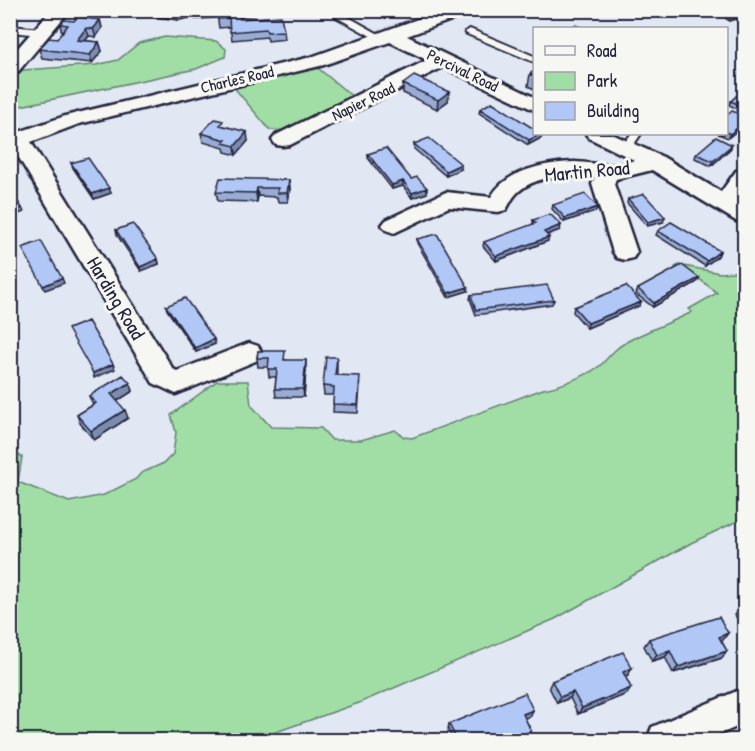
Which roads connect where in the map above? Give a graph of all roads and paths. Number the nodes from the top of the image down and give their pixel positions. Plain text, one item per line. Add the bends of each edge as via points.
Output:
1 (61, 10) edge
2 (122, 10) edge
3 (204, 10) edge
4 (338, 10) edge
5 (254, 11) edge
6 (455, 11) edge
7 (188, 16) junction
8 (10, 28) edge
9 (42, 32) junction
10 (470, 32) dead end
11 (386, 36) junction
12 (442, 60) junction
13 (533, 60) edge
14 (10, 69) edge
15 (533, 104) edge
16 (601, 135) edge
17 (283, 140) dead end
18 (15, 141) edge
19 (631, 141) edge
20 (655, 162) junction
21 (609, 171) junction
22 (744, 176) edge
23 (724, 203) junction
24 (744, 216) edge
25 (394, 225) dead end
26 (625, 252) dead end
27 (249, 353) dead end
28 (744, 706) edge
29 (665, 741) edge

1 - 9 street
2 - 7 lane
3 - 7 lane
4 - 11 lane via 347,21
5 - 7 lane
6 - 11 street, Charles Road
8 - 9 lane
9 - 14 street
10 - 13 lane
11 - 12 street, Percival Road
11 - 18 street, Charles Road via 317,61 72,120
12 - 15 street, Percival Road
12 - 17 street, Napier Road
16 - 19 street
18 - 27 street, Harding Road via 163,376 176,383
19 - 20 street
20 - 21 street, Martin Road
20 - 23 street
21 - 25 street, Martin Road via 549,171 515,183 512,199 498,205 446,199
21 - 26 street via 603,184
22 - 23 street
23 - 24 street
28 - 29 street

